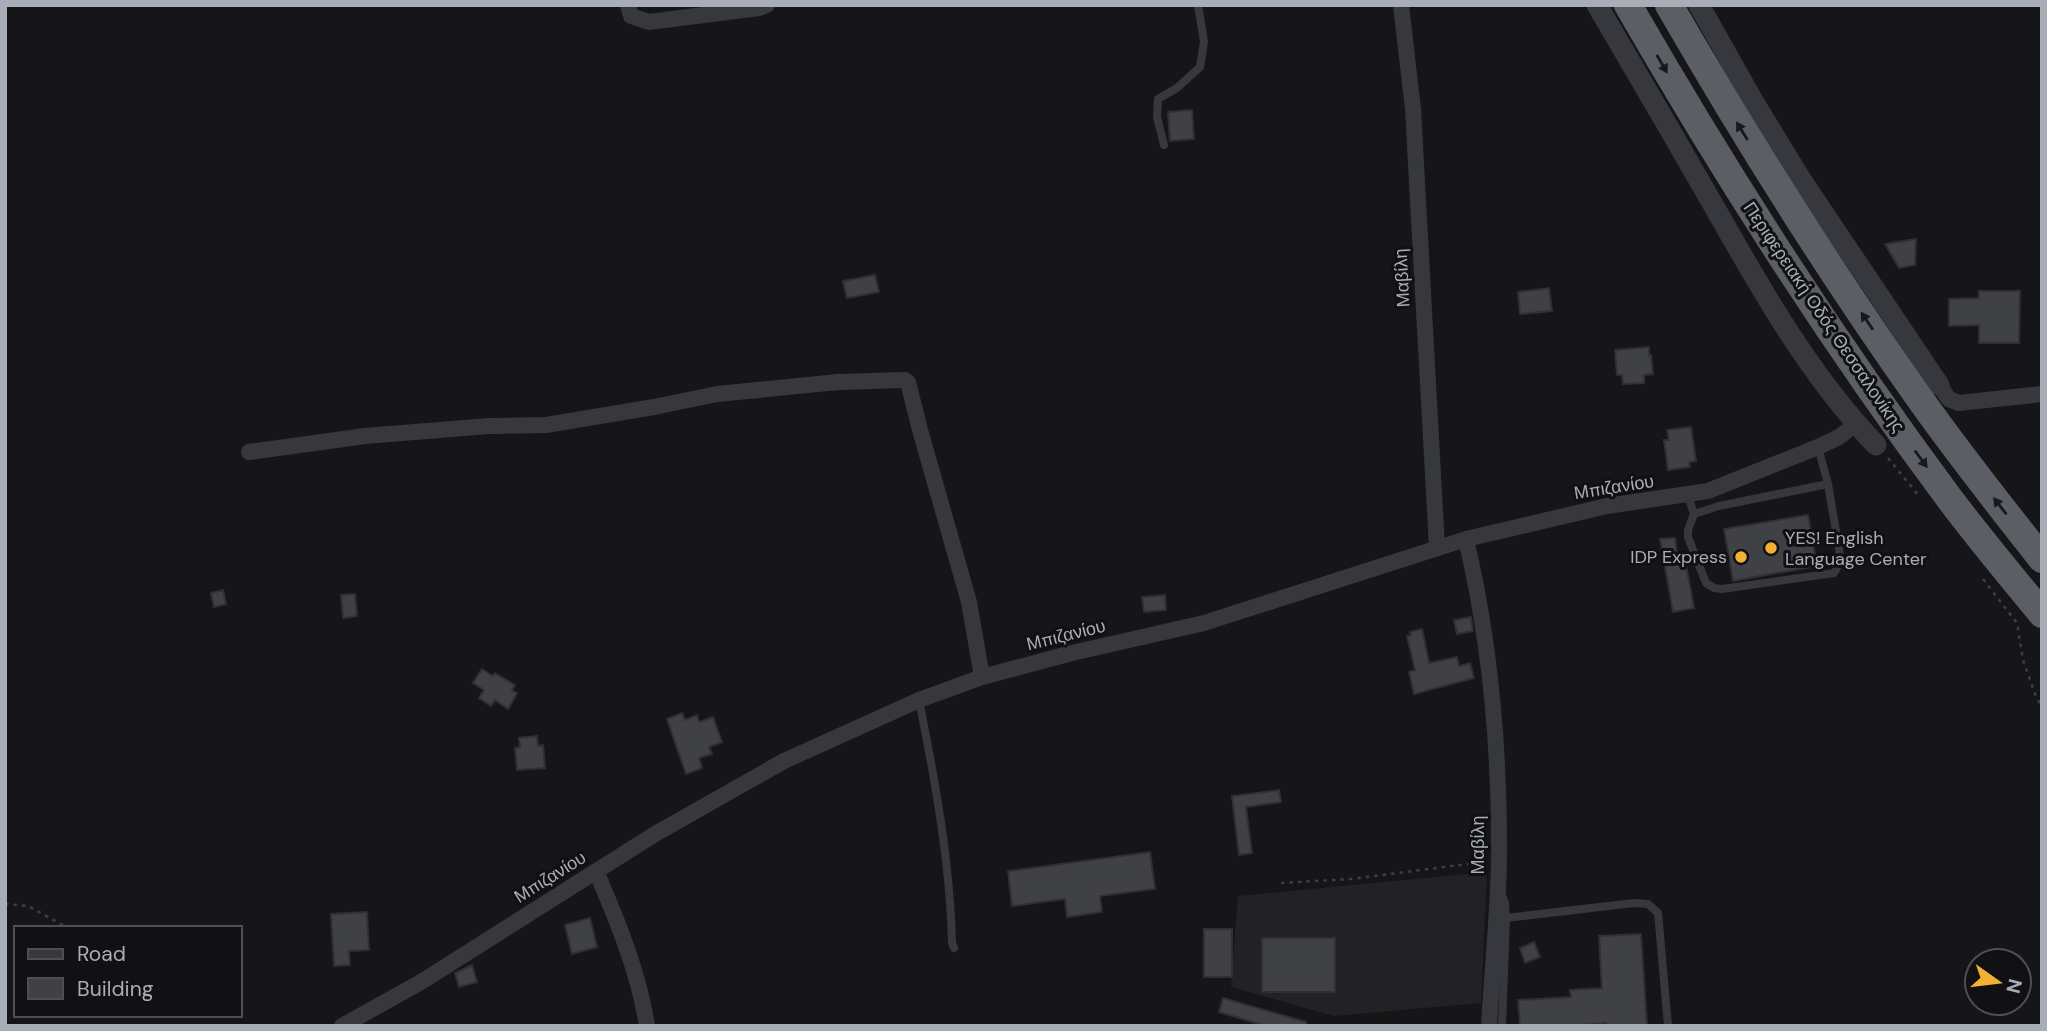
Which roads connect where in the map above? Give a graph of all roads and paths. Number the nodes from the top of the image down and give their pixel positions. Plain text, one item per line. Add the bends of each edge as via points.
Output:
1 (628, 5) edge
2 (767, 5) edge
3 (1198, 5) edge
4 (1401, 5) edge
5 (1597, 5) edge
6 (1628, 5) edge
7 (1669, 5) edge
8 (1699, 5) edge
9 (1164, 145) dead end
10 (1939, 385) joint
11 (2042, 394) edge
12 (1856, 424) junction
13 (1876, 445) dead end
14 (1818, 447) junction
15 (249, 452) dead end
16 (1828, 484) junction
17 (1688, 495) junction
18 (1694, 514) junction
19 (1466, 539) junction
20 (1437, 548) junction
21 (2042, 559) edge
22 (2029, 619) edge
23 (982, 677) junction
24 (919, 700) junction
25 (2042, 708) edge
26 (1499, 860) junction
27 (596, 871) junction
28 (1281, 883) dead end
29 (1498, 884) junction
30 (5, 904) edge
31 (1506, 918) junction
32 (64, 926) edge
33 (954, 948) dead end
34 (342, 1026) edge
35 (648, 1026) edge
36 (1489, 1026) edge
37 (1502, 1026) edge
38 (1668, 1026) edge

1 - 2 street via 631,16 649,22
3 - 9 lane via 1204,42 1200,67 1158,99
4 - 20 street, Μαβίλη via 1413,109
5 - 12 street via 1758,282 1805,358
6 -> 22 highway, Περιφερειακή Οδός Θεσσαλονίκης via 1795,278
21 -> 7 highway, Περιφερειακή Οδός Θεσσαλονίκης via 1919,398 1828,264
8 - 10 street via 1800,178
10 - 11 street via 1959,403
12 - 13 street
12 - 14 street, Μπιζανίου
14 - 16 lane
14 - 17 street, Μπιζανίου via 1730,484
15 - 23 street via 365,436 546,425 717,394 905,380 969,602
16 - 18 lane
16 - 18 lane via 1841,561 1835,573 1714,588 1706,583 1688,537
17 - 18 lane
17 - 19 street, Μπιζανίου via 1606,506
19 - 20 street, Μπιζανίου
19 - 26 street, Μαβίλη via 1478,588 1495,725
20 - 23 street, Μπιζανίου via 1204,623
22 - 25 path via 2024,660
23 - 24 street, Μπιζανίου
24 - 27 street, Μπιζανίου via 784,761
24 - 33 lane via 943,842
26 - 28 path
26 - 29 street, Μαβίλη
27 - 34 street, Μπιζανίου via 421,982
27 - 35 street via 645,1003
29 - 31 lane
29 - 36 street, Μαβίλη
30 - 32 path via 27,906
31 - 37 lane
31 - 38 lane via 1648,904 1658,913

